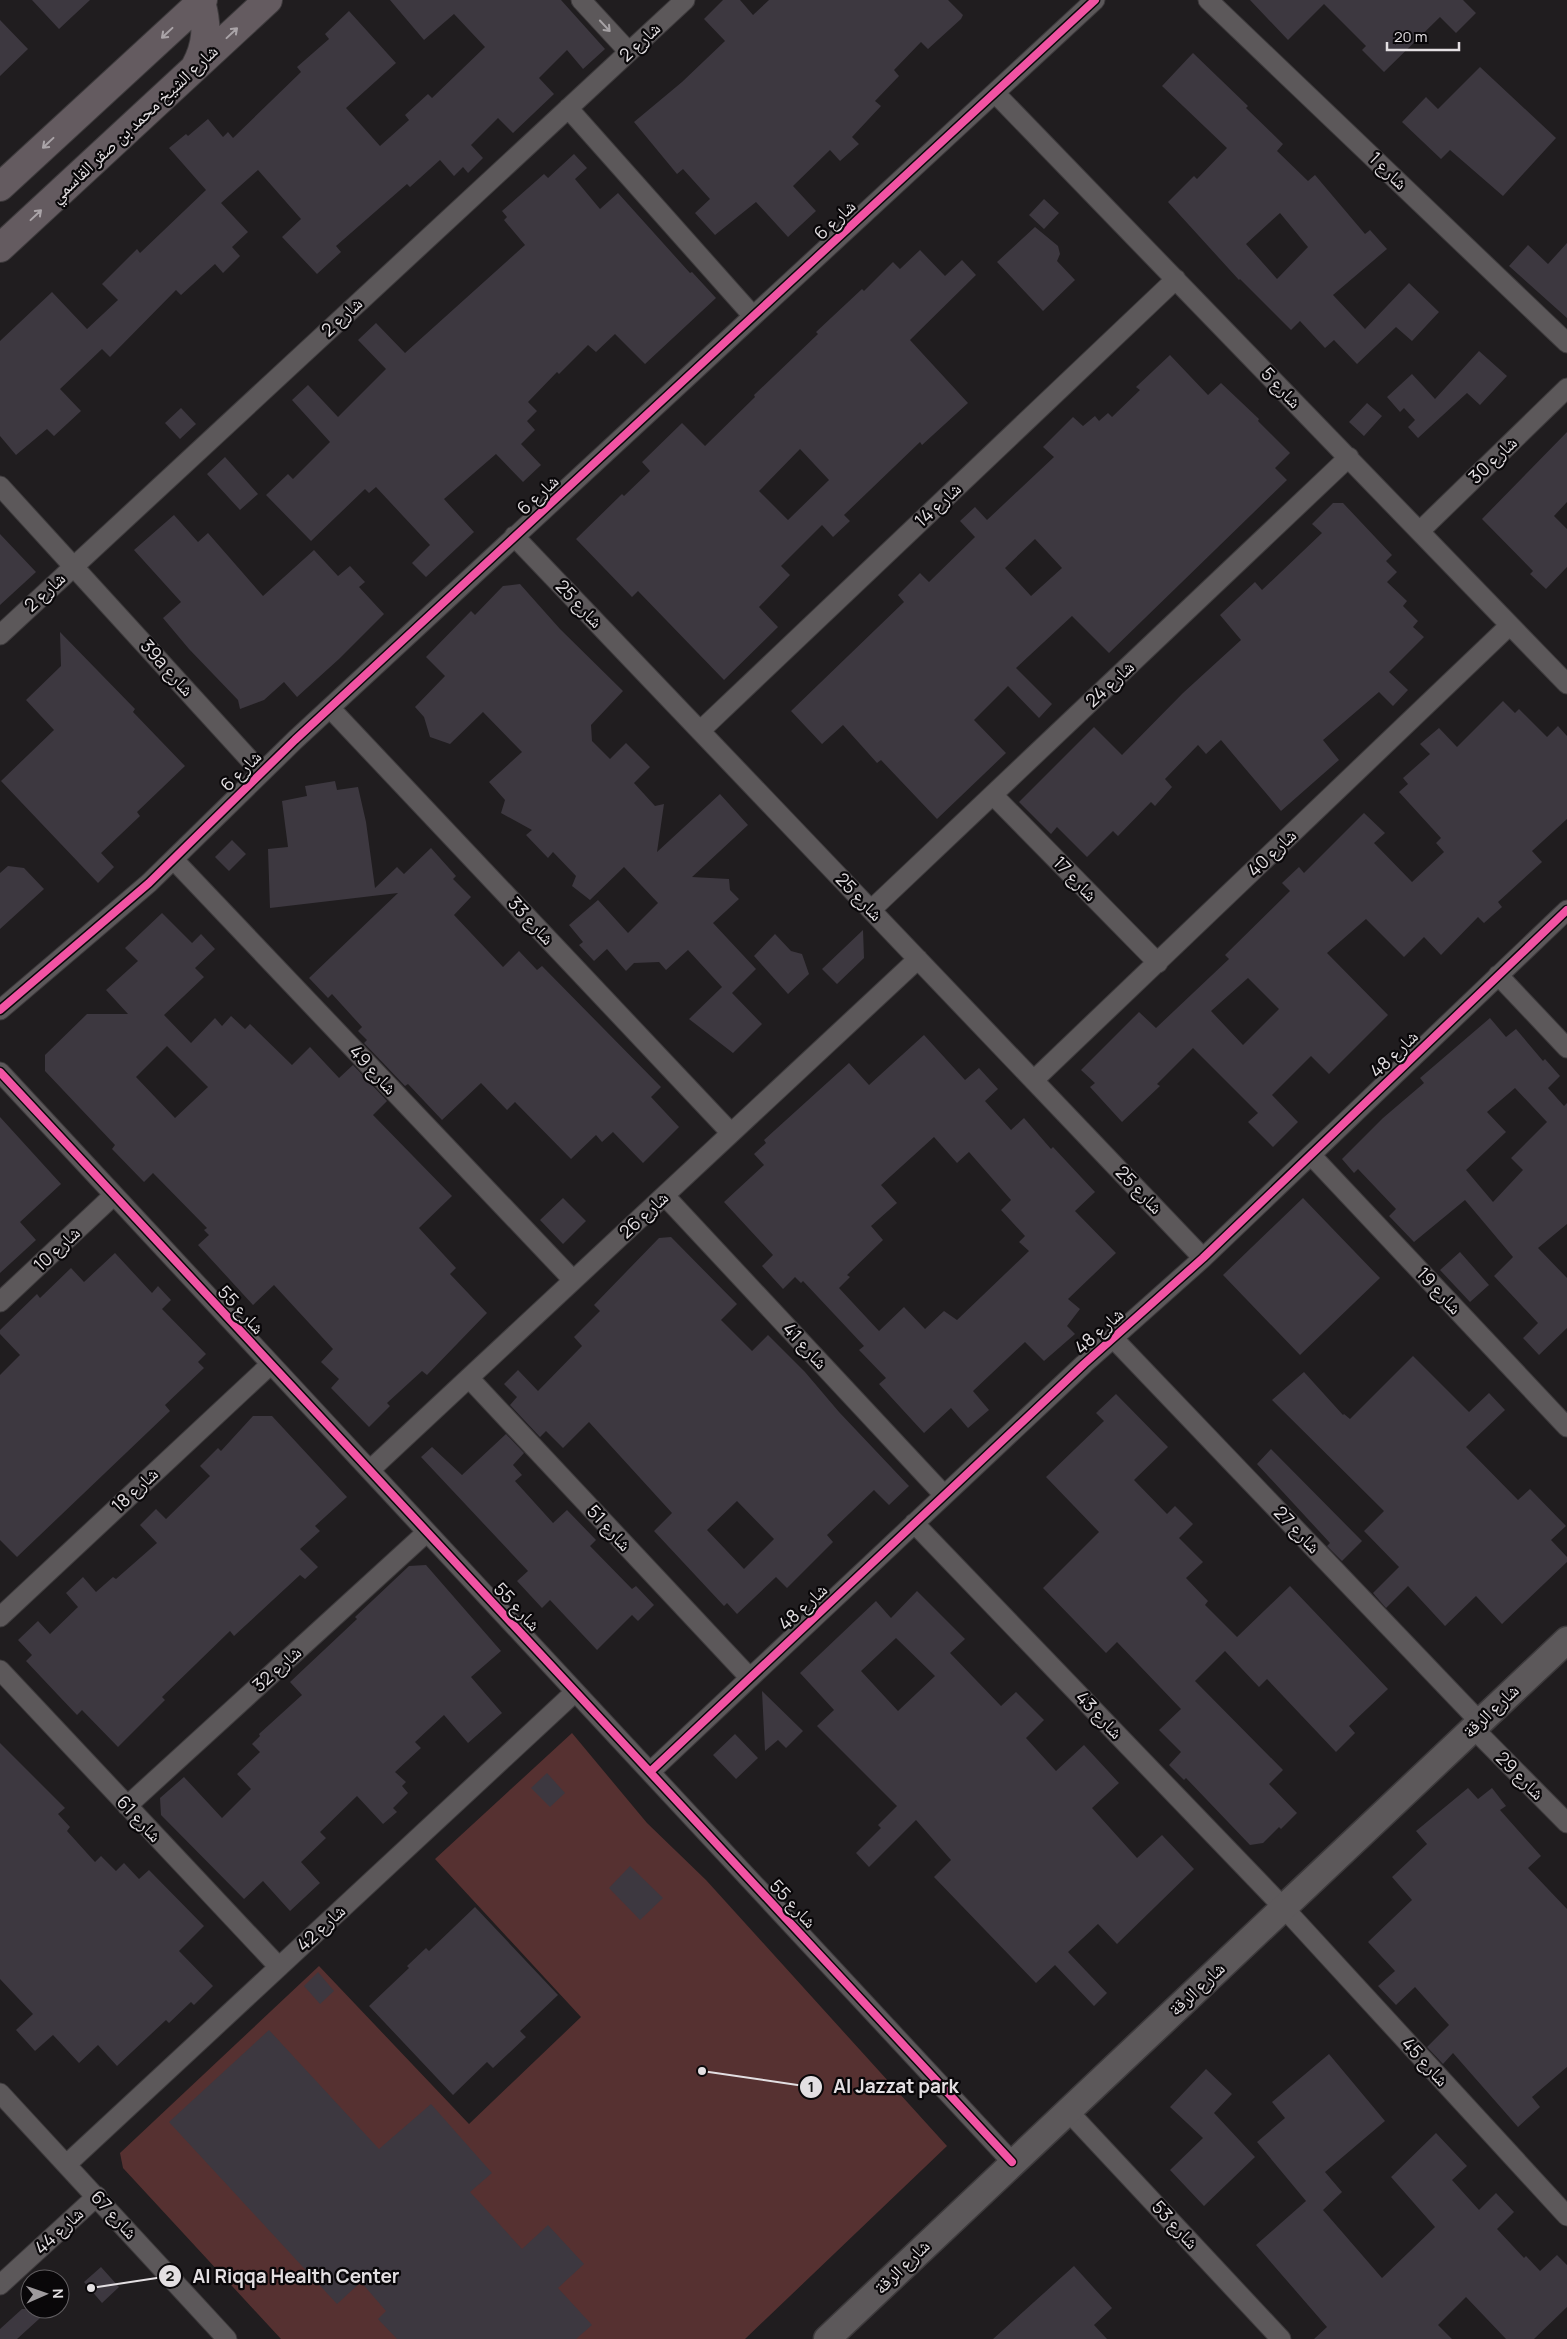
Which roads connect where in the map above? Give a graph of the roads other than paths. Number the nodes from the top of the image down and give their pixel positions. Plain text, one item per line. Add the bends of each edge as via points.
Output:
1 (268, 0) edge
2 (582, 0) edge
3 (685, 0) edge
4 (1095, 0) edge
5 (1208, 0) edge
6 (202, 1) edge
7 (629, 52) junction
8 (194, 68) junction
9 (995, 93) junction
10 (568, 108) junction
11 (0, 187) edge
12 (0, 248) edge
13 (1176, 279) junction
14 (753, 316) junction
15 (1567, 343) edge
16 (1567, 388) edge
17 (1348, 457) junction
18 (0, 486) edge
19 (1420, 531) junction
20 (514, 536) junction
21 (74, 565) junction
22 (1510, 625) junction
23 (0, 635) edge
24 (1567, 684) edge
25 (330, 708) junction
26 (700, 731) junction
27 (261, 772) junction
28 (993, 795) junction
29 (174, 860) junction
30 (871, 910) junction
31 (1567, 910) edge
32 (918, 959) junction
33 (1158, 963) junction
34 (1498, 975) junction
35 (0, 1010) edge
36 (1567, 1048) edge
37 (0, 1072) edge
38 (1034, 1080) junction
39 (731, 1133) junction
40 (1311, 1155) junction
41 (114, 1195) junction
42 (665, 1196) junction
43 (1204, 1258) junction
44 (573, 1280) junction
45 (0, 1302) edge
46 (1113, 1338) junction
47 (270, 1364) junction
48 (469, 1378) junction
49 (1567, 1426) edge
50 (370, 1470) junction
51 (944, 1496) junction
52 (914, 1523) junction
53 (427, 1532) junction
54 (0, 1616) edge
55 (1567, 1640) edge
56 (0, 1670) edge
57 (750, 1678) junction
58 (576, 1692) junction
59 (1476, 1725) junction
60 (650, 1772) junction
61 (127, 1806) junction
62 (1567, 1823) edge
63 (1284, 1908) junction
64 (279, 1967) junction
65 (0, 2093) edge
66 (1068, 2111) junction
67 (1012, 2162) junction
68 (67, 2164) junction
69 (97, 2196) junction
70 (1567, 2216) edge
71 (0, 2286) edge
72 (227, 2339) edge
73 (827, 2339) edge
74 (1281, 2339) edge

8 -> 1 main road, شارع الشيخ محمد بن صقر القاسمي
2 -> 7 street
3 - 7 street, شارع 2
4 - 9 street, شارع 6
5 - 15 street, شارع 1
6 - 8 main road via 205,42
6 -> 11 main road
7 - 10 street, شارع 2
12 -> 8 main road, شارع الشيخ محمد بن صقر القاسمي
9 - 13 street, شارع 5
9 - 14 street, شارع 6
10 - 14 street
10 - 21 street, شارع 2
13 - 17 street, شارع 5
13 - 26 street, شارع 14
14 - 20 street, شارع 6
16 - 19 street, شارع 30
17 - 19 street, شارع 5
17 - 28 street, شارع 24
18 - 21 street, 39a شارع
19 - 22 street, شارع 5
20 - 25 street, شارع 6
20 - 26 street, شارع 25
21 - 23 street, شارع 2
21 - 27 street, 39a شارع
22 - 24 street, شارع 5
22 - 33 street, شارع 40
25 - 27 street, شارع 6
25 - 39 street, شارع 33
26 - 30 street, شارع 25
27 - 29 street, شارع 6
28 - 30 street, شارع 24
28 - 33 street, شارع 17
29 - 35 street, شارع 6
29 - 44 street, شارع 49
30 - 32 street, شارع 25
31 - 34 street, شارع 48
32 - 38 street, شارع 25
32 - 39 street, شارع 26
33 - 38 street, شارع 40
34 - 36 street
34 - 40 street, شارع 48
37 - 41 street, شارع 55
38 - 43 street, شارع 25
39 - 42 street, شارع 26
40 - 43 street, شارع 48
40 - 49 street, شارع 19
41 - 45 street, شارع 10
41 - 47 street, شارع 55
42 - 44 street, شارع 26
42 - 51 street, شارع 41
43 - 46 street, شارع 48
44 - 48 street, شارع 26
46 - 51 street, شارع 48
46 - 59 street, شارع 27
47 - 50 street, شارع 55
47 - 54 street, شارع 18
48 - 50 street, شارع 26
48 - 57 street, شارع 51
50 - 53 street, شارع 55
51 - 52 street, شارع 48
52 - 57 street, شارع 48
52 - 63 street, شارع 43
53 - 58 street, شارع 55
53 - 61 street, شارع 32
55 - 59 street, شارع الرقة
56 - 61 street, شارع 61
57 - 60 street, شارع 48
58 - 60 street, شارع 55
58 - 64 street, شارع 42
59 - 62 street, شارع 29
59 - 63 street, شارع الرقة
60 - 67 street, شارع 55
61 - 64 street, شارع 61
63 - 66 street, شارع الرقة
63 - 70 street, شارع 45
64 - 68 street, شارع 42
65 - 68 street, شارع 67
66 - 67 street, شارع الرقة
66 - 74 street, شارع 53
67 - 73 street, شارع الرقة
68 - 69 street, شارع 67
69 - 71 street, شارع 44
69 - 72 street, شارع 67

